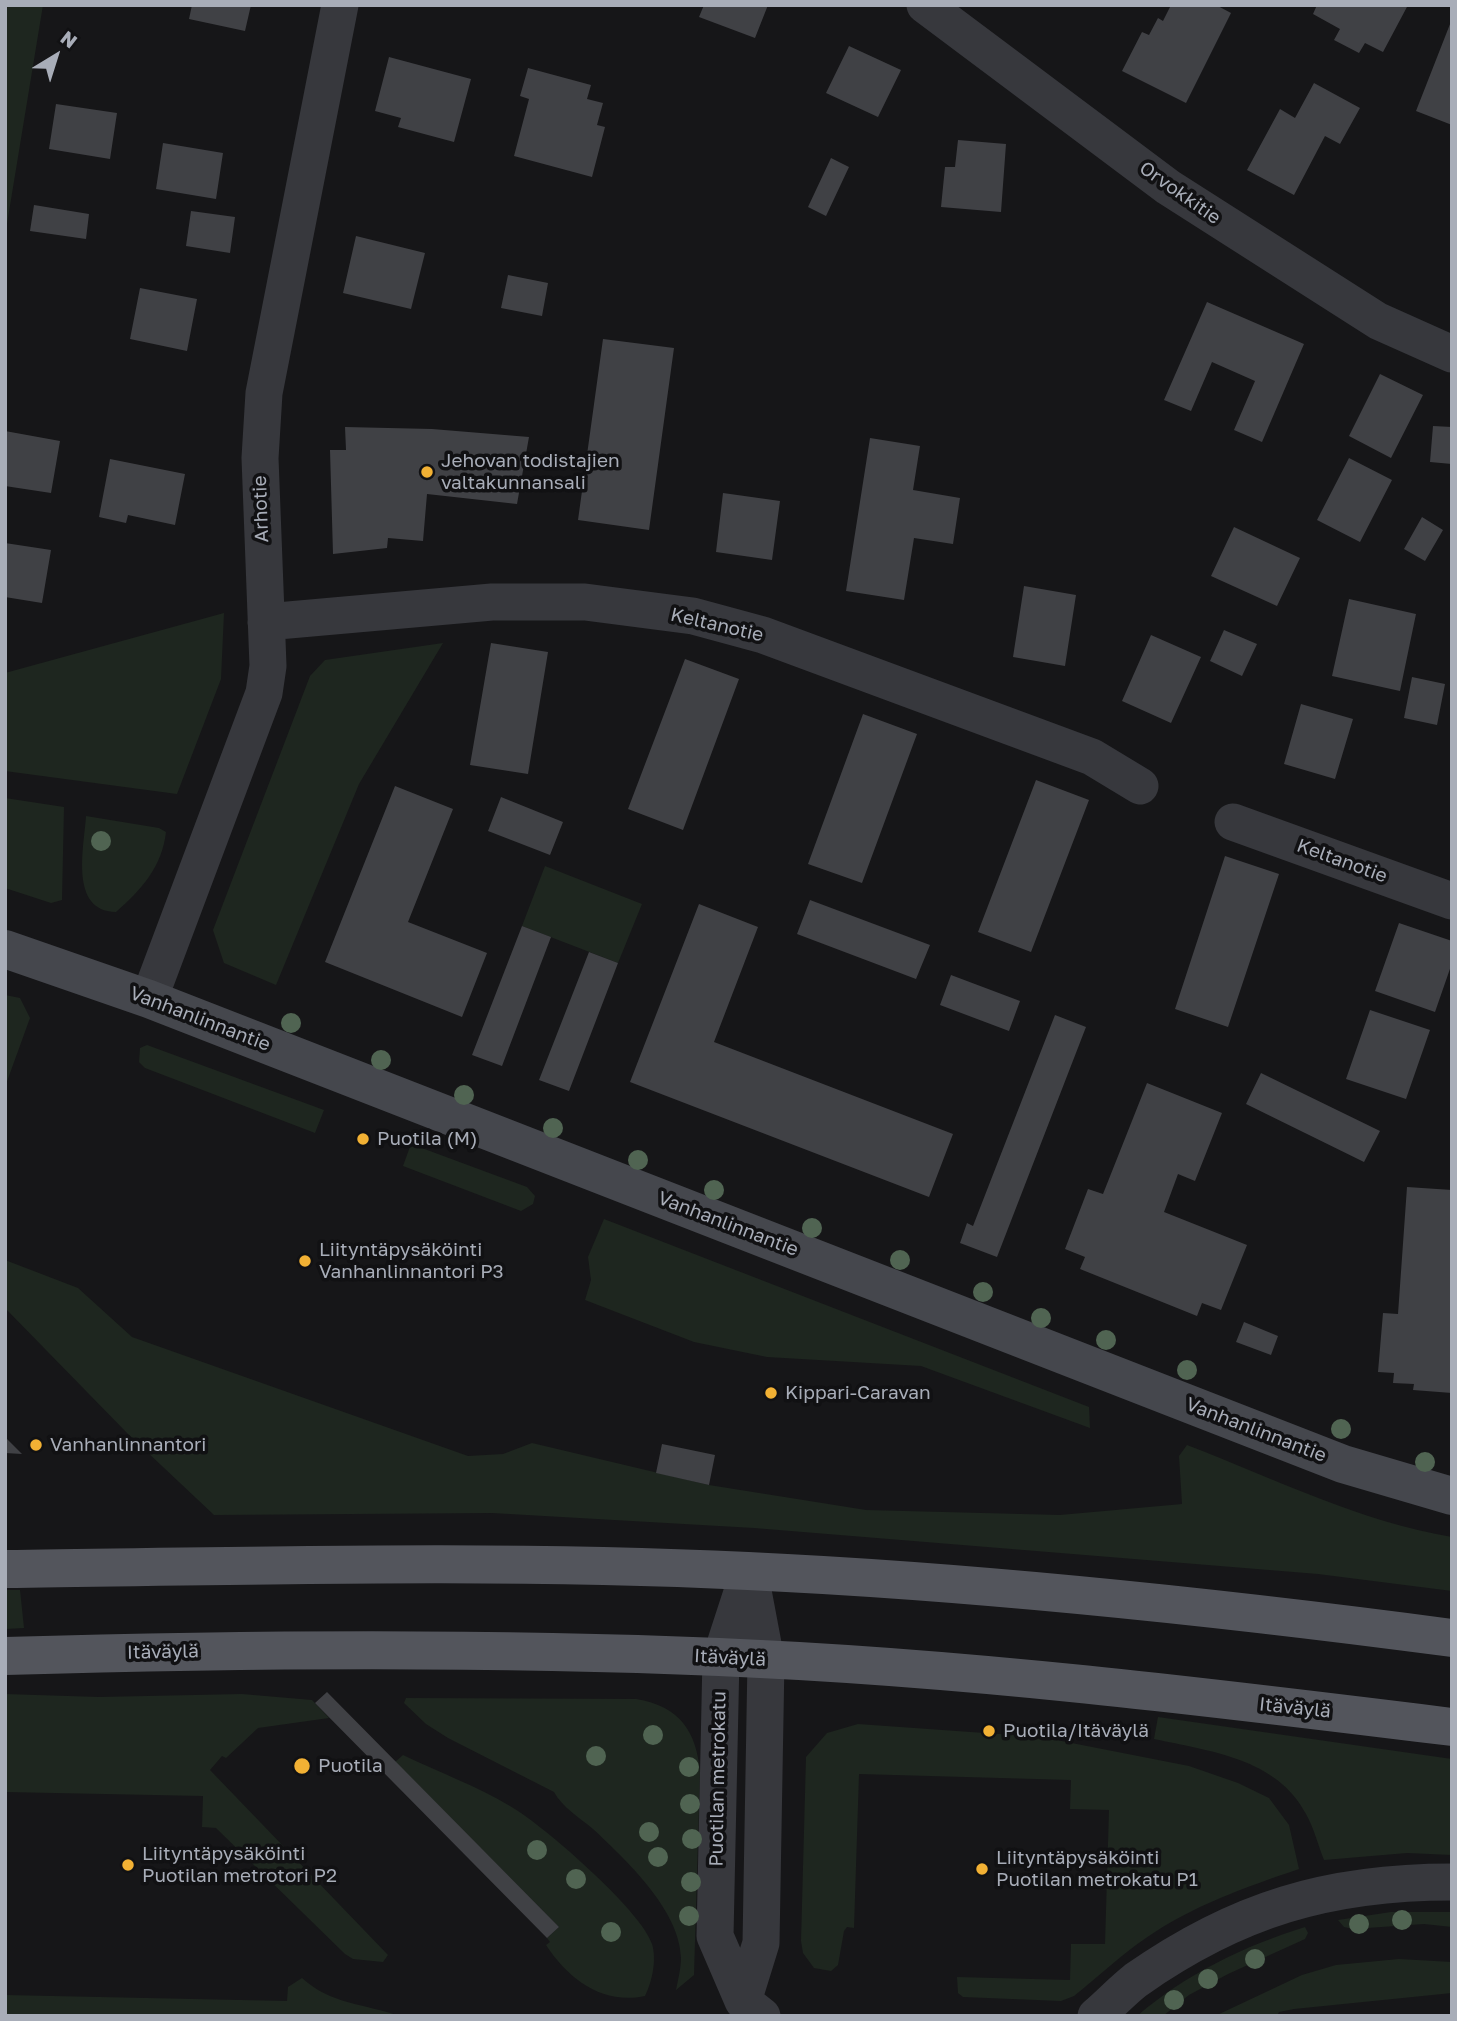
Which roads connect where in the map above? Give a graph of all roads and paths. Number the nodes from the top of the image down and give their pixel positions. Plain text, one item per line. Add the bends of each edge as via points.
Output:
1 (340, 5) edge
2 (925, 5) edge
3 (1452, 354) edge
4 (266, 622) junction
5 (1140, 786) dead end
6 (1233, 822) dead end
7 (1452, 901) edge
8 (5, 950) edge
9 (149, 999) junction
10 (1452, 1496) edge
11 (5, 1569) edge
12 (749, 1571) junction
13 (1452, 1638) edge
14 (5, 1656) edge
15 (721, 1657) junction
16 (766, 1660) junction
17 (1452, 1727) edge
18 (1452, 1882) edge
19 (752, 2008) edge
20 (1096, 2016) edge

1 - 4 street, Arhotie via 264,393 260,458
2 - 3 street, Orvokkitie via 1168,187 1378,321
4 - 5 street, Keltanotie via 492,602 585,602 693,616 764,635 1092,757
4 - 9 street, Arhotie via 264,692
6 - 7 street, Keltanotie
8 - 9 main road, Vanhanlinnantie
9 - 10 main road, Vanhanlinnantie via 1343,1464
11 - 12 main road via 390,1564
12 - 13 main road via 1042,1591
12 - 15 street, Puotilan metrokatu
12 - 16 street, Puotilan metrokatu
14 - 15 main road, Itäväylä via 384,1650
15 - 16 main road, Itäväylä
15 - 19 street, Puotilan metrokatu via 715,1936
16 - 17 main road, Itäväylä via 962,1673
16 - 19 street, Puotilan metrokatu via 761,1944
18 - 20 street via 1397,1882 1268,1908 1175,1955 1134,1982

